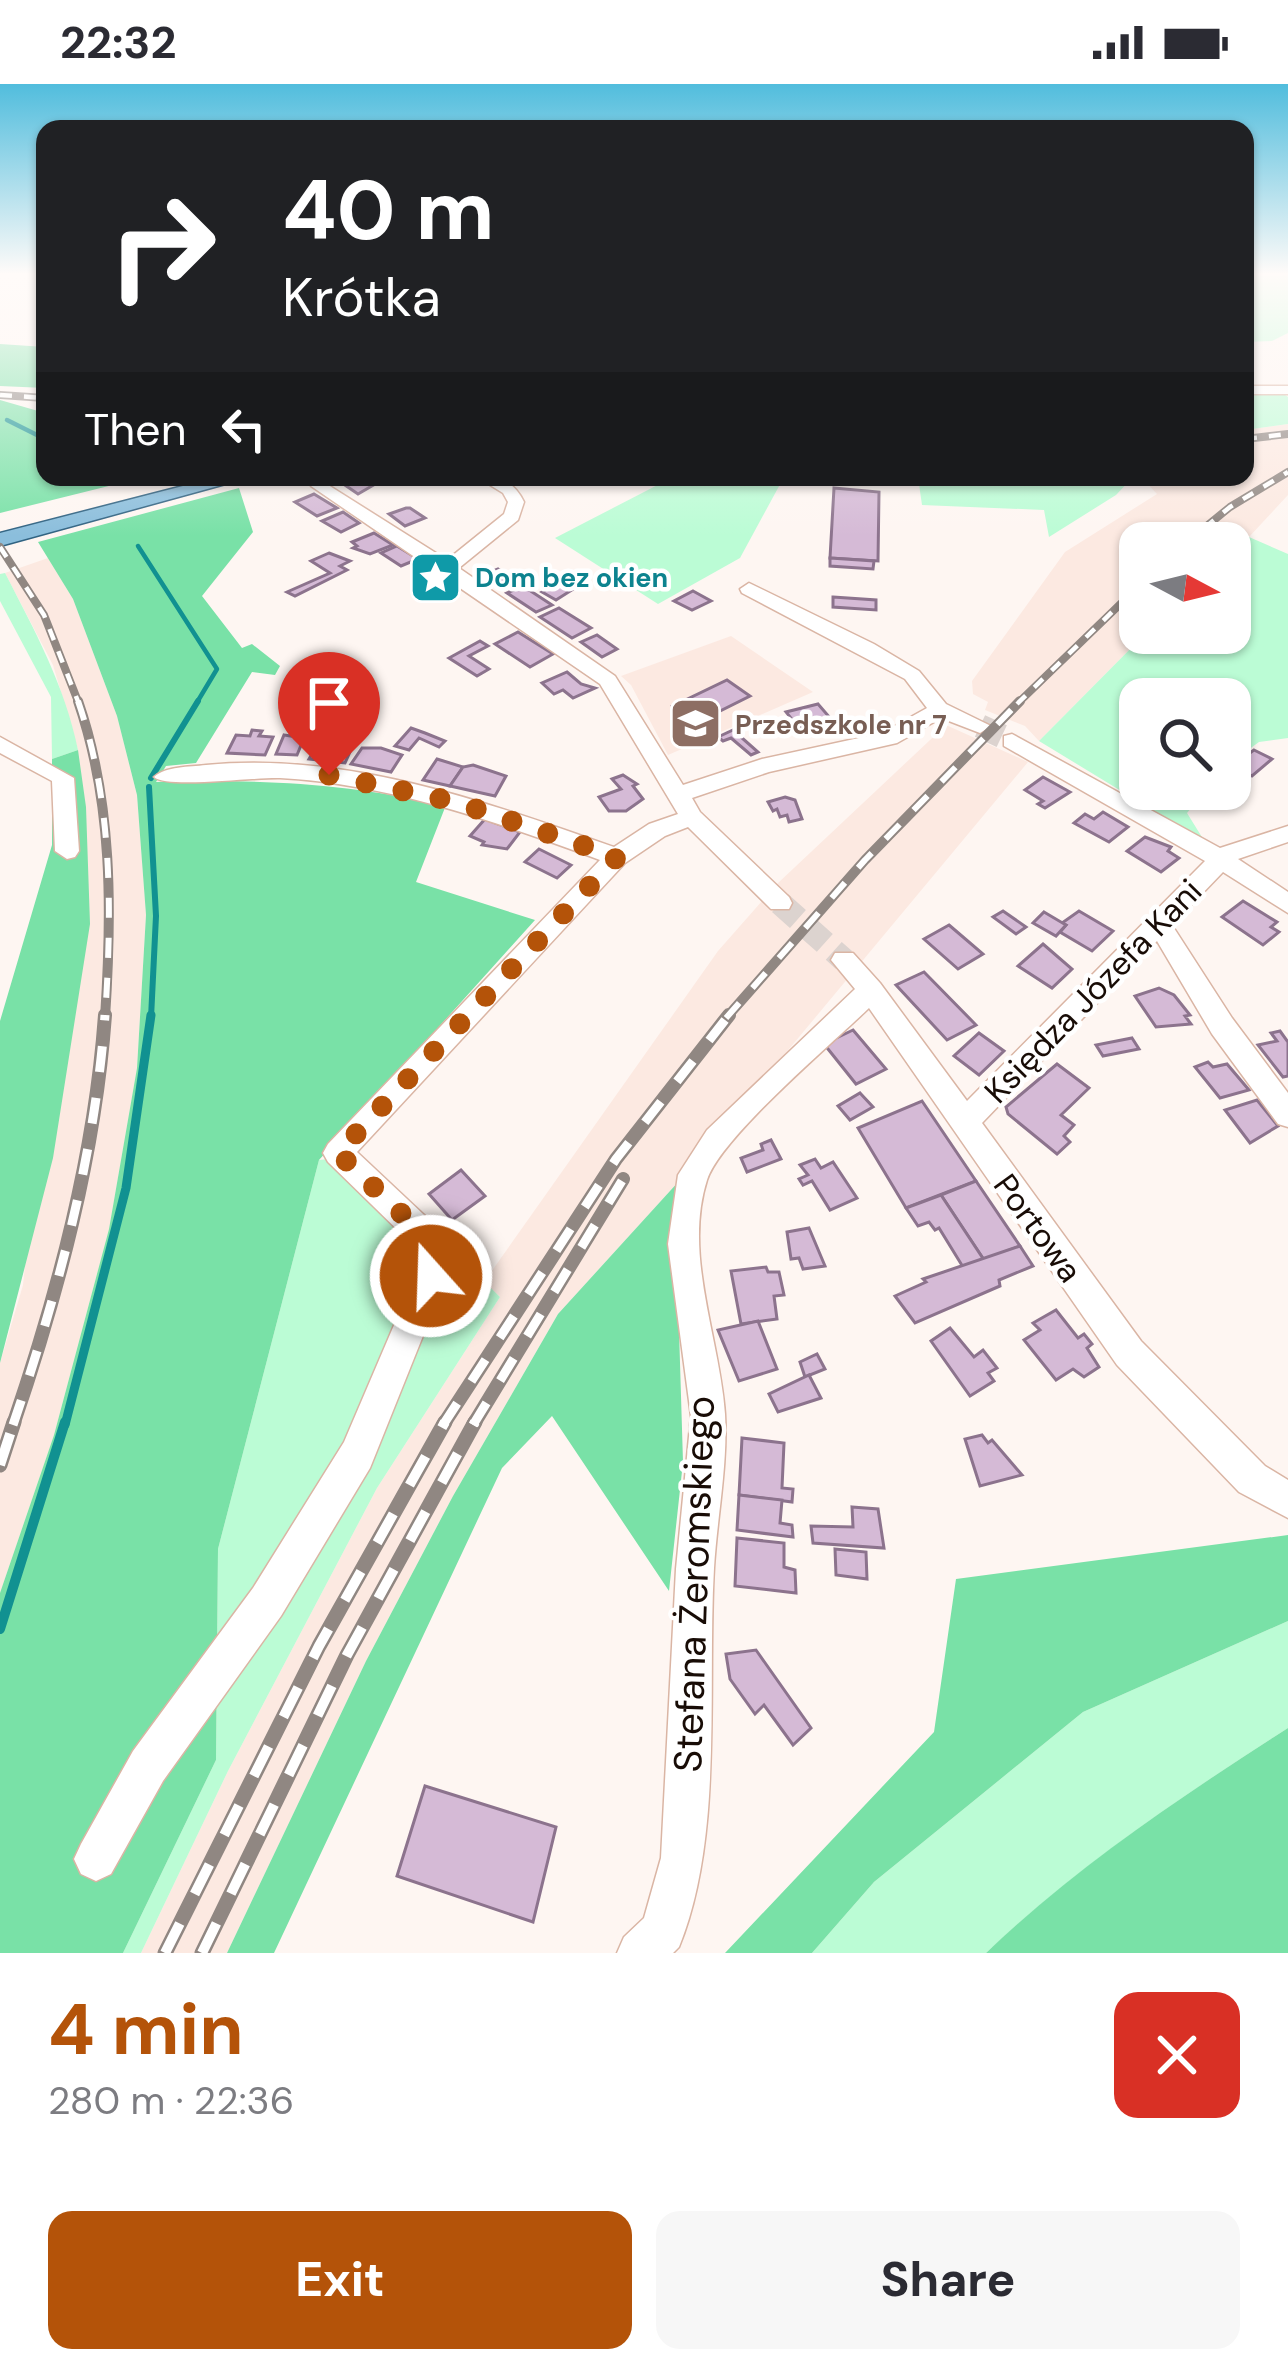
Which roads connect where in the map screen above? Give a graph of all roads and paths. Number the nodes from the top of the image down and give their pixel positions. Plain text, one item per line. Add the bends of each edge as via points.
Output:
1 (1254, 390) edge
2 (1288, 390) edge
3 (157, 486) edge
4 (201, 486) edge
5 (319, 486) dead end
6 (502, 486) edge
7 (69, 516) junction
8 (0, 525) edge
9 (0, 540) edge
10 (448, 568) junction
11 (749, 589) dead end
12 (939, 709) junction
13 (980, 726) tunnel mouth
14 (1012, 741) tunnel mouth
15 (0, 744) edge
16 (165, 778) dead end
17 (684, 807) junction
18 (1288, 834) edge
19 (67, 851) dead end
20 (617, 857) junction
21 (1221, 860) junction
22 (780, 903) tunnel mouth
23 (1288, 904) edge
24 (1159, 924) junction
25 (844, 960) tunnel mouth
26 (872, 990) junction
27 (1288, 1115) edge
28 (965, 1122) junction
29 (1288, 1500) edge
30 (97, 1859) dead end
31 (640, 1953) edge

1 - 2 street
3 - 7 main road
4 - 7 main road
5 - 10 street
6 - 10 street via 516,502 512,516
7 - 8 main road
7 - 9 main road
10 - 17 street via 608,680
11 - 12 street via 912,675
12 - 13 street
12 - 17 street via 893,736 716,780
14 - 21 street
15 - 19 street via 63,778
16 - 20 street via 213,769 329,775 456,802
17 - 20 street
17 - 22 street
18 - 21 street
20 - 30 street via 338,1153 428,1239 431,1276 357,1455 267,1602 148,1766
21 - 23 street
21 - 24 street, Księdza Józefa Kani
24 - 27 street
24 - 28 street, Księdza Józefa Kani
25 - 26 street, Portowa
26 - 28 street, Portowa
26 - 31 street, Stefana Żeromskiego via 760,1093 693,1175 683,1244 708,1416 683,1858 663,1930
28 - 29 street, Portowa via 1130,1353 1252,1479

